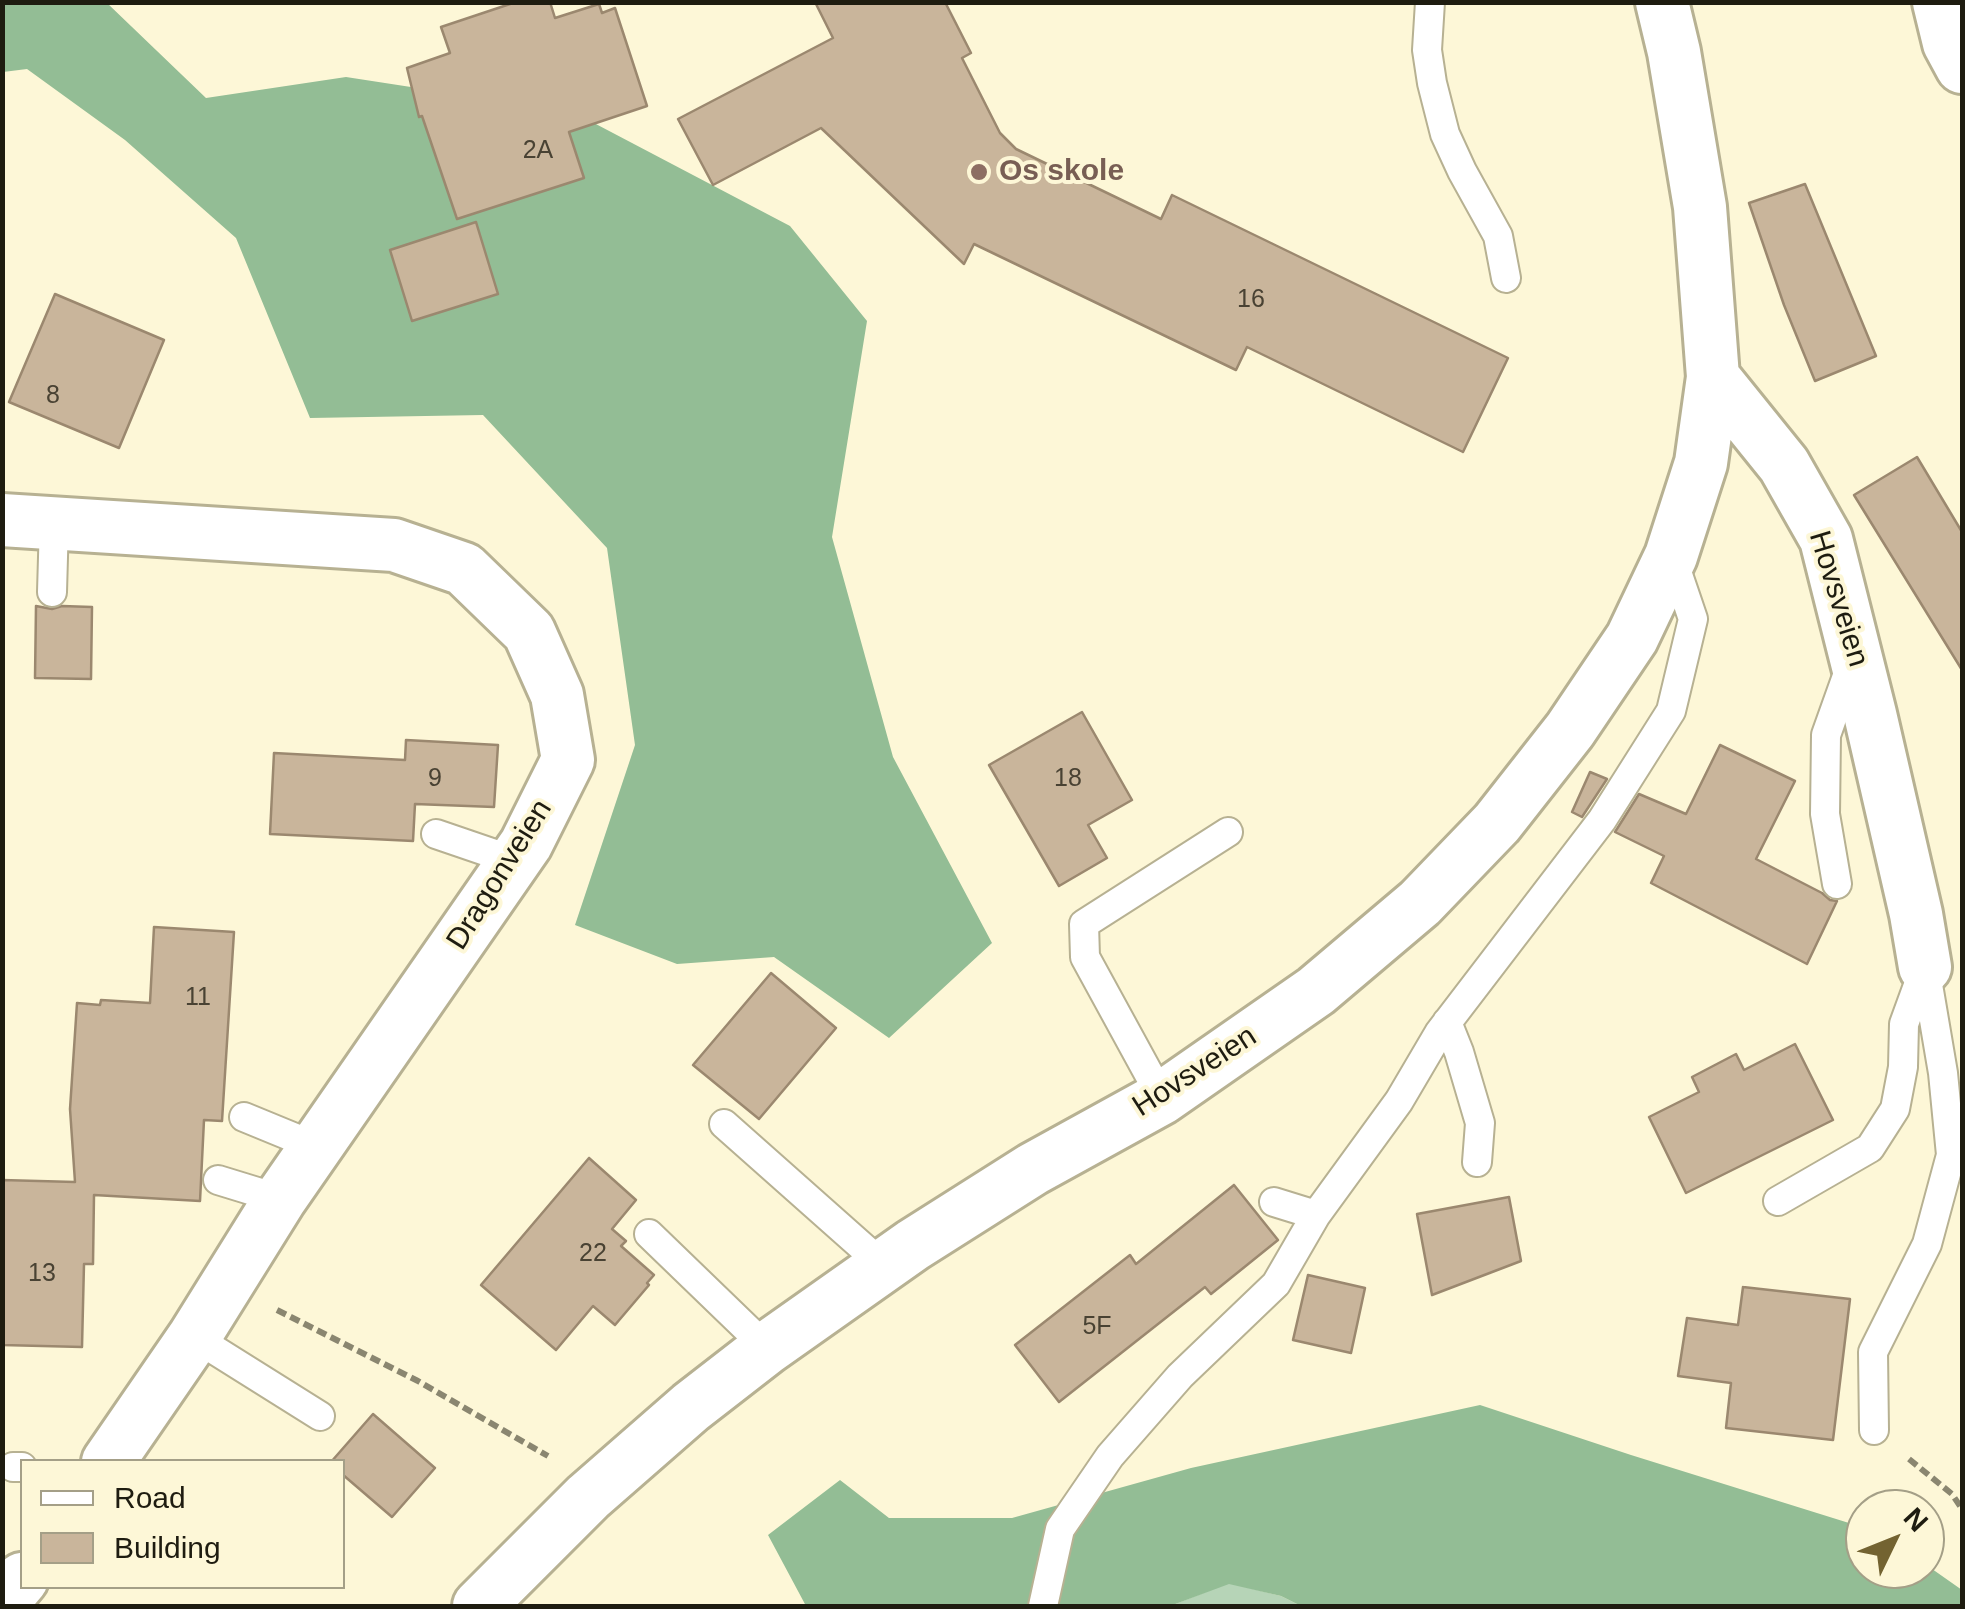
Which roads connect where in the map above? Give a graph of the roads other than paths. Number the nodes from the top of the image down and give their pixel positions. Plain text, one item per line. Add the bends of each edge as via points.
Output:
1 (1430, 2) edge
2 (1662, 2) edge
3 (1939, 2) edge
4 (1962, 67) edge
5 (1506, 278) dead end
6 (1713, 377) junction
7 (2, 520) edge
8 (54, 522) junction
9 (1671, 556) junction
10 (52, 592) dead end
11 (1856, 654) junction
12 (1228, 832) dead end
13 (436, 834) dead end
14 (515, 860) junction
15 (1837, 884) dead end
16 (1925, 968) junction
17 (1447, 1022) junction
18 (1162, 1098) junction
19 (244, 1117) dead end
20 (724, 1124) dead end
21 (317, 1147) junction
22 (1477, 1162) dead end
23 (218, 1180) dead end
24 (280, 1199) junction
25 (1778, 1200) dead end
26 (1274, 1202) dead end
27 (1316, 1215) junction
28 (648, 1234) dead end
29 (884, 1266) junction
30 (194, 1337) junction
31 (767, 1348) junction
32 (320, 1416) dead end
33 (1874, 1430) road end
34 (110, 1459) edge
35 (20, 1581) edge
36 (2, 1603) edge
37 (478, 1606) edge
38 (1043, 1606) edge

1 - 5 lane via 1428,50 1445,134 1498,236
2 - 6 street, Hovsveien via 1700,207
3 - 4 street
6 - 9 street, Hovsveien via 1700,463
6 - 11 street, Hovsveien via 1784,465 1826,538
7 - 8 street, Dragonveien
8 - 10 lane
8 - 14 street, Dragonveien via 394,546 464,569 529,632 557,695 568,760
9 - 17 lane via 1693,620 1671,711 1602,820
9 - 18 street, Hovsveien via 1632,638 1497,823 1420,903 1316,991
11 - 15 lane via 1826,735 1825,814
11 - 16 street, Hovsveien
12 - 18 lane via 1084,924 1085,958
13 - 14 lane
14 - 21 street, Dragonveien
16 - 25 lane via 1904,1024 1895,1108 1870,1148
16 - 33 lane via 1951,1155 1927,1244 1873,1352
17 - 22 lane via 1480,1123
17 - 27 lane via 1400,1101
18 - 29 street, Hovsveien via 1033,1170
19 - 21 lane
20 - 29 lane
21 - 24 street, Dragonveien
23 - 24 lane
24 - 30 street, Dragonveien
26 - 27 lane
27 - 38 lane via 1276,1284 1180,1376 1110,1456 1060,1528
28 - 31 lane
29 - 31 street, Hovsveien
30 - 32 lane
30 - 34 street, Dragonveien
31 - 37 street, Hovsveien via 601,1486
35 - 36 street

